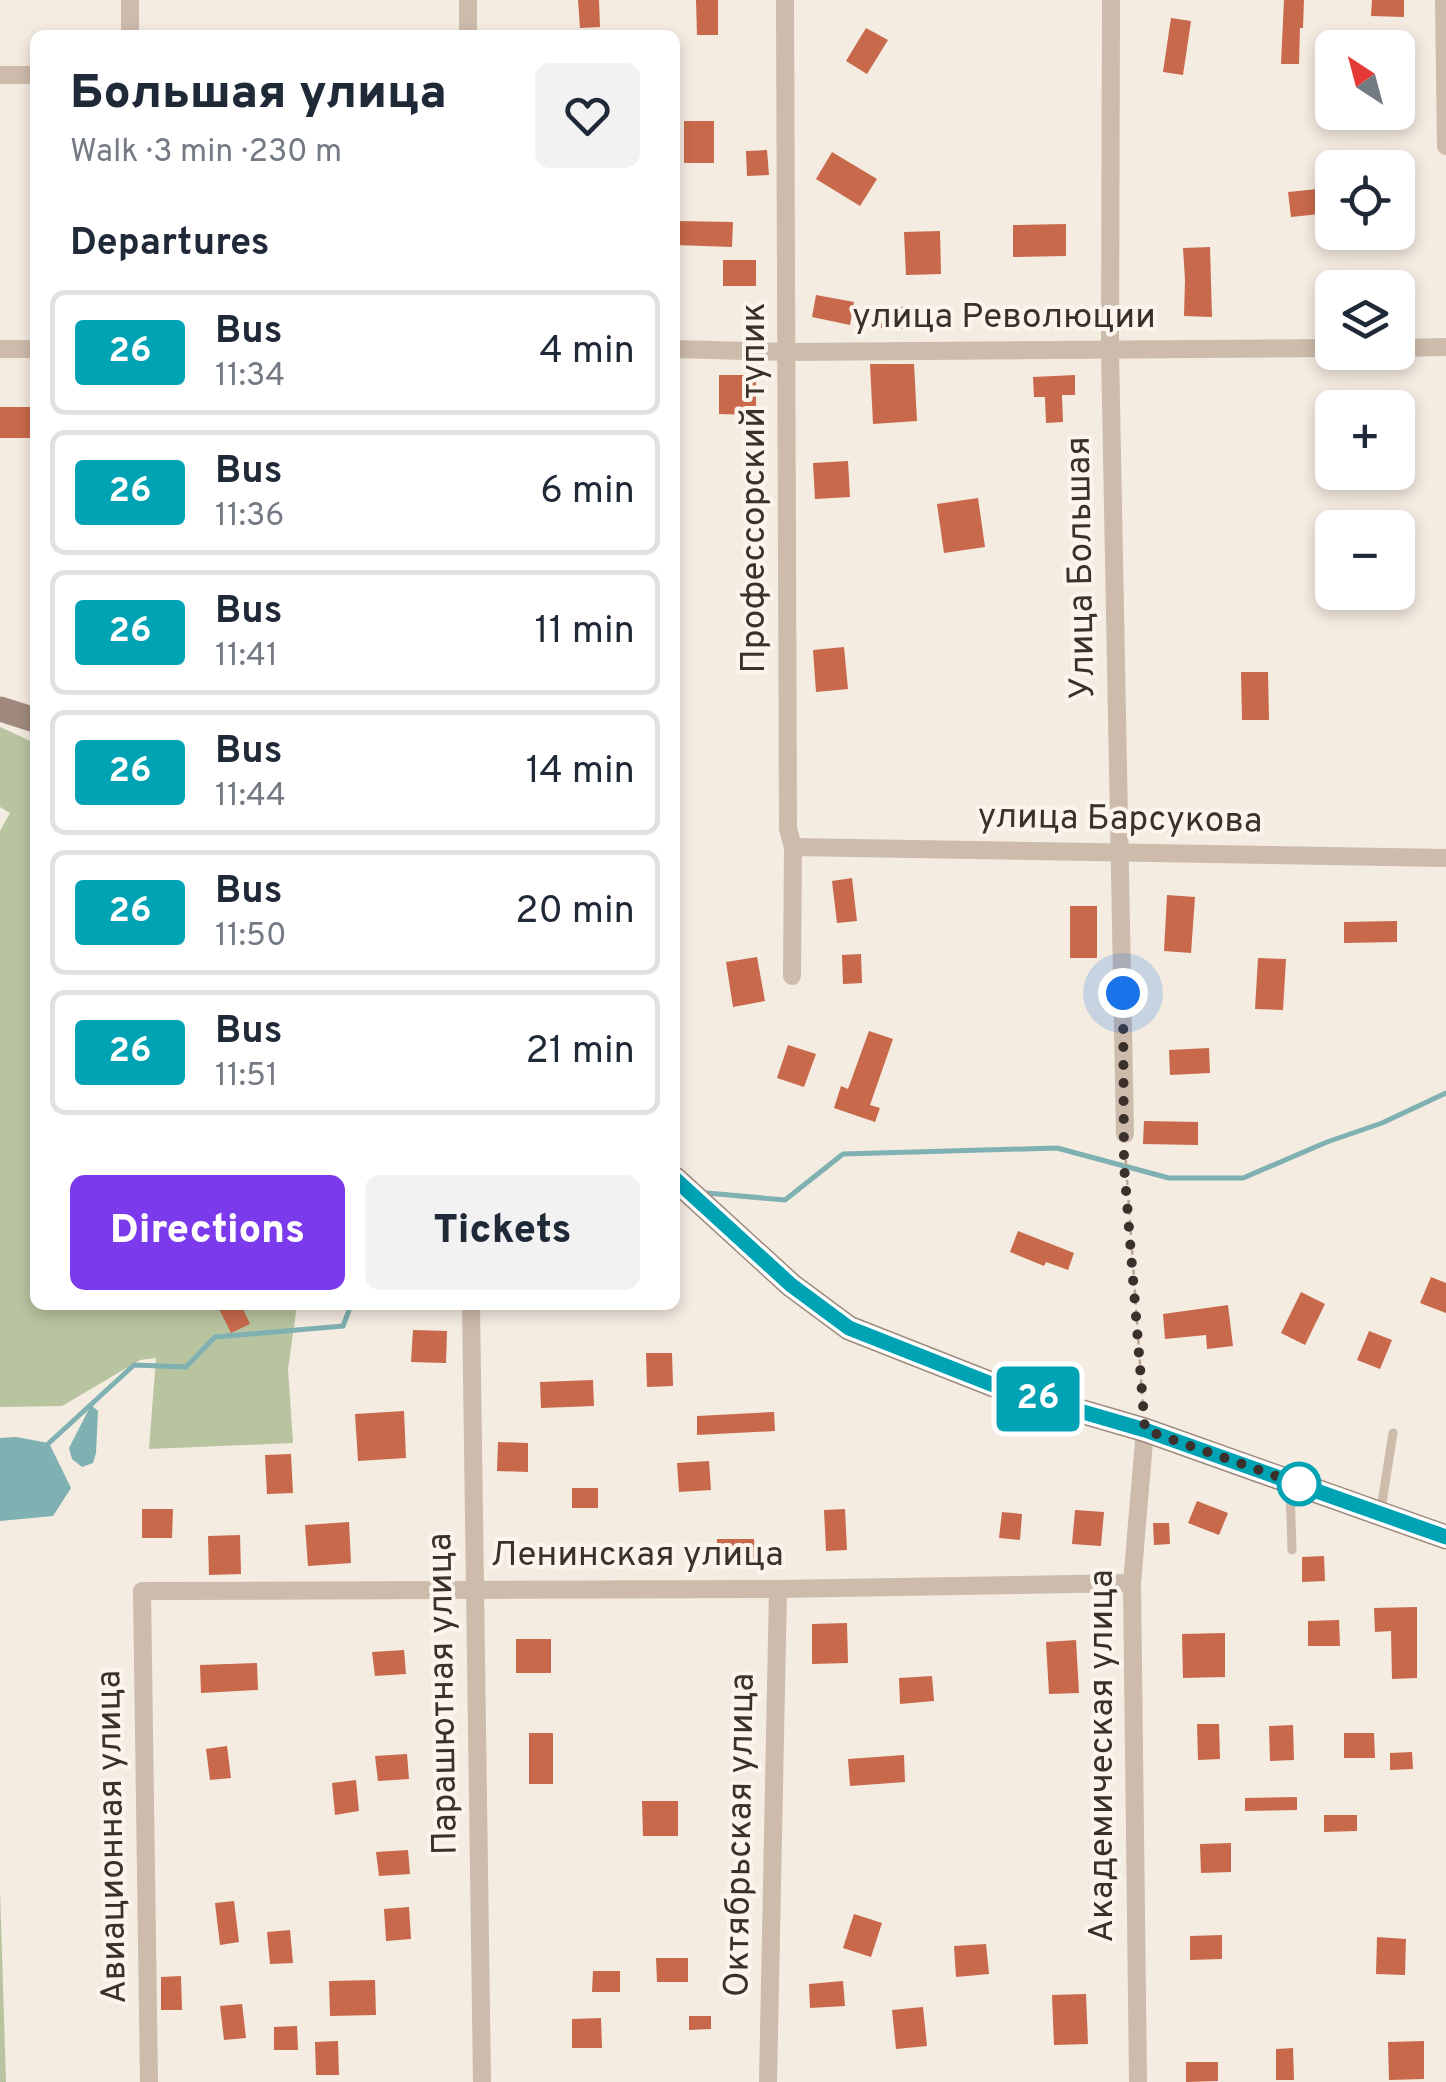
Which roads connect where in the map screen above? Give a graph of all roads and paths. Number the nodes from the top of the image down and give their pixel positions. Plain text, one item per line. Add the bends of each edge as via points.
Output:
1 (130, 0) edge
2 (468, 0) edge
3 (785, 0) edge
4 (1111, 0) edge
5 (1444, 0) edge
6 (130, 30) edge
7 (468, 30) edge
8 (0, 75) edge
9 (30, 75) edge
10 (1446, 146) edge
11 (1446, 347) edge
12 (1315, 348) edge
13 (1415, 348) edge
14 (0, 349) edge
15 (680, 349) edge
16 (30, 350) edge
17 (1110, 350) junction
18 (787, 352) junction
19 (0, 710) edge
20 (30, 719) edge
21 (794, 848) junction
22 (1120, 852) junction
23 (1446, 858) edge
24 (792, 976) dead end
25 (1126, 1134) joint
26 (680, 1184) edge
27 (471, 1310) edge
28 (1145, 1430) junction
29 (1393, 1433) dead end
30 (1290, 1481) junction
31 (1380, 1513) junction
32 (1445, 1534) edge
33 (1292, 1550) dead end
34 (1132, 1583) junction
35 (476, 1588) junction
36 (778, 1589) junction
37 (142, 1590) joint
38 (149, 2082) edge
39 (482, 2082) edge
40 (768, 2082) edge
41 (1138, 2082) edge

1 - 6 street
2 - 7 street
3 - 18 street, Профессорский тупик
4 - 17 street, Улица Большая
5 - 10 street
8 - 9 street
11 - 13 street
12 - 17 street, улица Революции
14 - 16 street
15 - 18 street, улица Революции
17 - 18 street, улица Революции
17 - 22 street, Улица Большая
18 - 21 street, Профессорский тупик via 788,829
19 - 20 main road
21 - 22 street, улица Барсукова
21 - 24 street, Профессорский тупик
22 - 23 street, улица Барсукова
22 - 25 street, Улица Большая
25 - 28 path
26 - 28 main road via 849,1328 1004,1389
27 - 35 street, Парашютная улица
28 - 30 main road
28 - 34 street, Академическая улица
29 - 31 lane
30 - 31 main road
30 - 33 lane
31 - 32 main road
34 - 36 street, Ленинская улица
34 - 41 street, Академическая улица
35 - 36 street, Ленинская улица
35 - 37 street, Ленинская улица
35 - 39 street, Парашютная улица
36 - 40 street, Октябрьская улица
37 - 38 street, Авиационная улица

